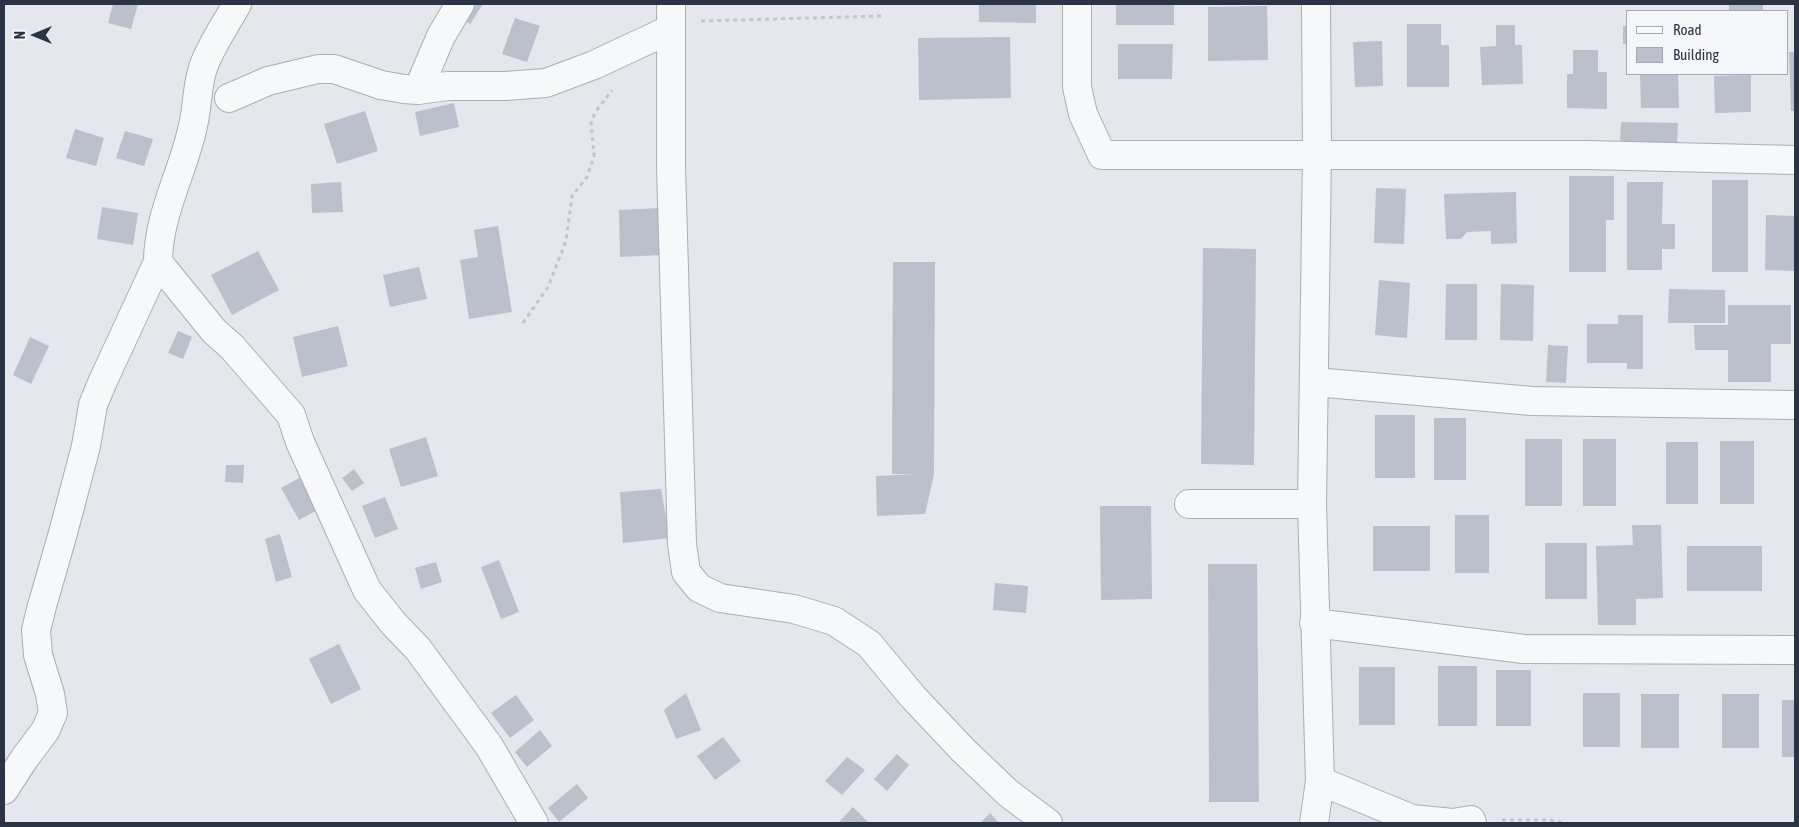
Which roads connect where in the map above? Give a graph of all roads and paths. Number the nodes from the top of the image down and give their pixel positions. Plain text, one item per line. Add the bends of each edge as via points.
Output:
1 (236, 4) edge
2 (460, 4) edge
3 (1077, 4) edge
4 (1316, 4) edge
5 (671, 16) edge
6 (881, 16) dead end
7 (204, 63) junction
8 (613, 89) dead end
9 (418, 90) junction
10 (230, 98) junction
11 (194, 121) junction
12 (1317, 154) junction
13 (1795, 160) edge
14 (158, 262) junction
15 (523, 323) dead end
16 (1315, 382) junction
17 (1795, 405) edge
18 (1189, 504) dead end
19 (1312, 504) junction
20 (1314, 623) junction
21 (1795, 650) edge
22 (1320, 781) junction
23 (4, 790) edge
24 (1471, 822) edge
25 (534, 823) edge
26 (1048, 823) edge
27 (1314, 823) edge
28 (1563, 823) edge

1 - 7 street
2 - 9 street via 441,36
3 - 12 street via 1077,87 1083,114 1102,155
4 - 12 street
5 - 6 path via 704,20
5 - 9 street via 594,66 546,83
5 - 26 street via 682,544 686,572 699,588 720,598 794,609 834,621 869,644 963,750 1008,793
7 - 10 street
7 - 11 street via 198,81
8 - 15 path via 591,121 594,156 588,177 572,196 566,241 548,287
9 - 10 street via 381,85 334,69 318,69 268,81
10 - 11 street
11 - 14 street via 165,215
12 - 13 street
12 - 16 street
14 - 23 street via 94,405 84,454 36,630 38,655 53,713 45,731
14 - 25 street via 214,331 291,415 300,442 368,590 418,649 489,746
16 - 17 street via 1532,401
16 - 19 street
18 - 19 street
19 - 20 street
20 - 21 street via 1524,649
20 - 22 street
22 - 24 street via 1412,818
22 - 27 street
24 - 28 path via 1550,820

